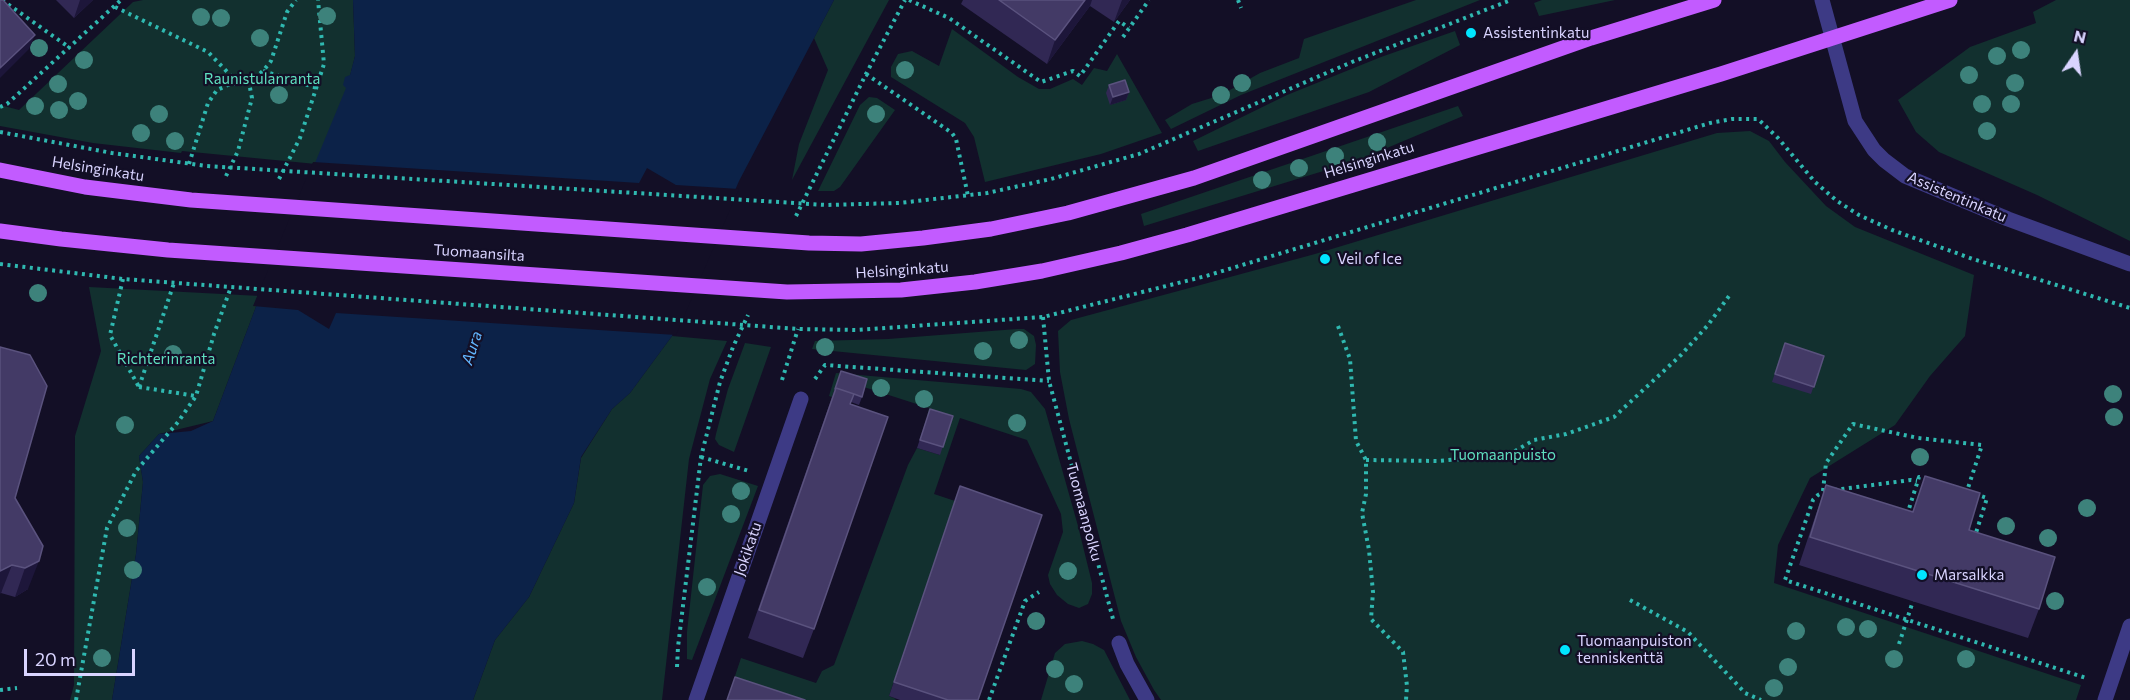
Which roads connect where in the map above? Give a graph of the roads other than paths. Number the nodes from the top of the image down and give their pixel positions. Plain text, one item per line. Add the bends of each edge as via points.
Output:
1 (1714, 0) edge
2 (1822, 0) edge
3 (1950, 0) edge
4 (1832, 38) junction
5 (0, 170) edge
6 (0, 231) edge
7 (2130, 264) edge
8 (787, 292) joint
9 (801, 399) road end
10 (2130, 626) edge
11 (1119, 643) road end
12 (2107, 693) edge
13 (696, 700) edge
14 (1147, 700) edge

1 - 5 main road, Helsinginkatu via 1591,38 1194,178 1068,213 923,238 861,244 809,243 191,200 85,187
2 - 4 street, Assistentinkatu
3 - 4 main road, Helsinginkatu
4 - 7 street, Assistentinkatu via 1855,121 1874,150 1905,176
4 - 8 main road, Helsinginkatu via 1121,253 975,282 901,290
6 - 8 main road, Tuomaansilta via 168,250
9 - 13 street, Jokikatu
10 - 12 street
11 - 14 street

